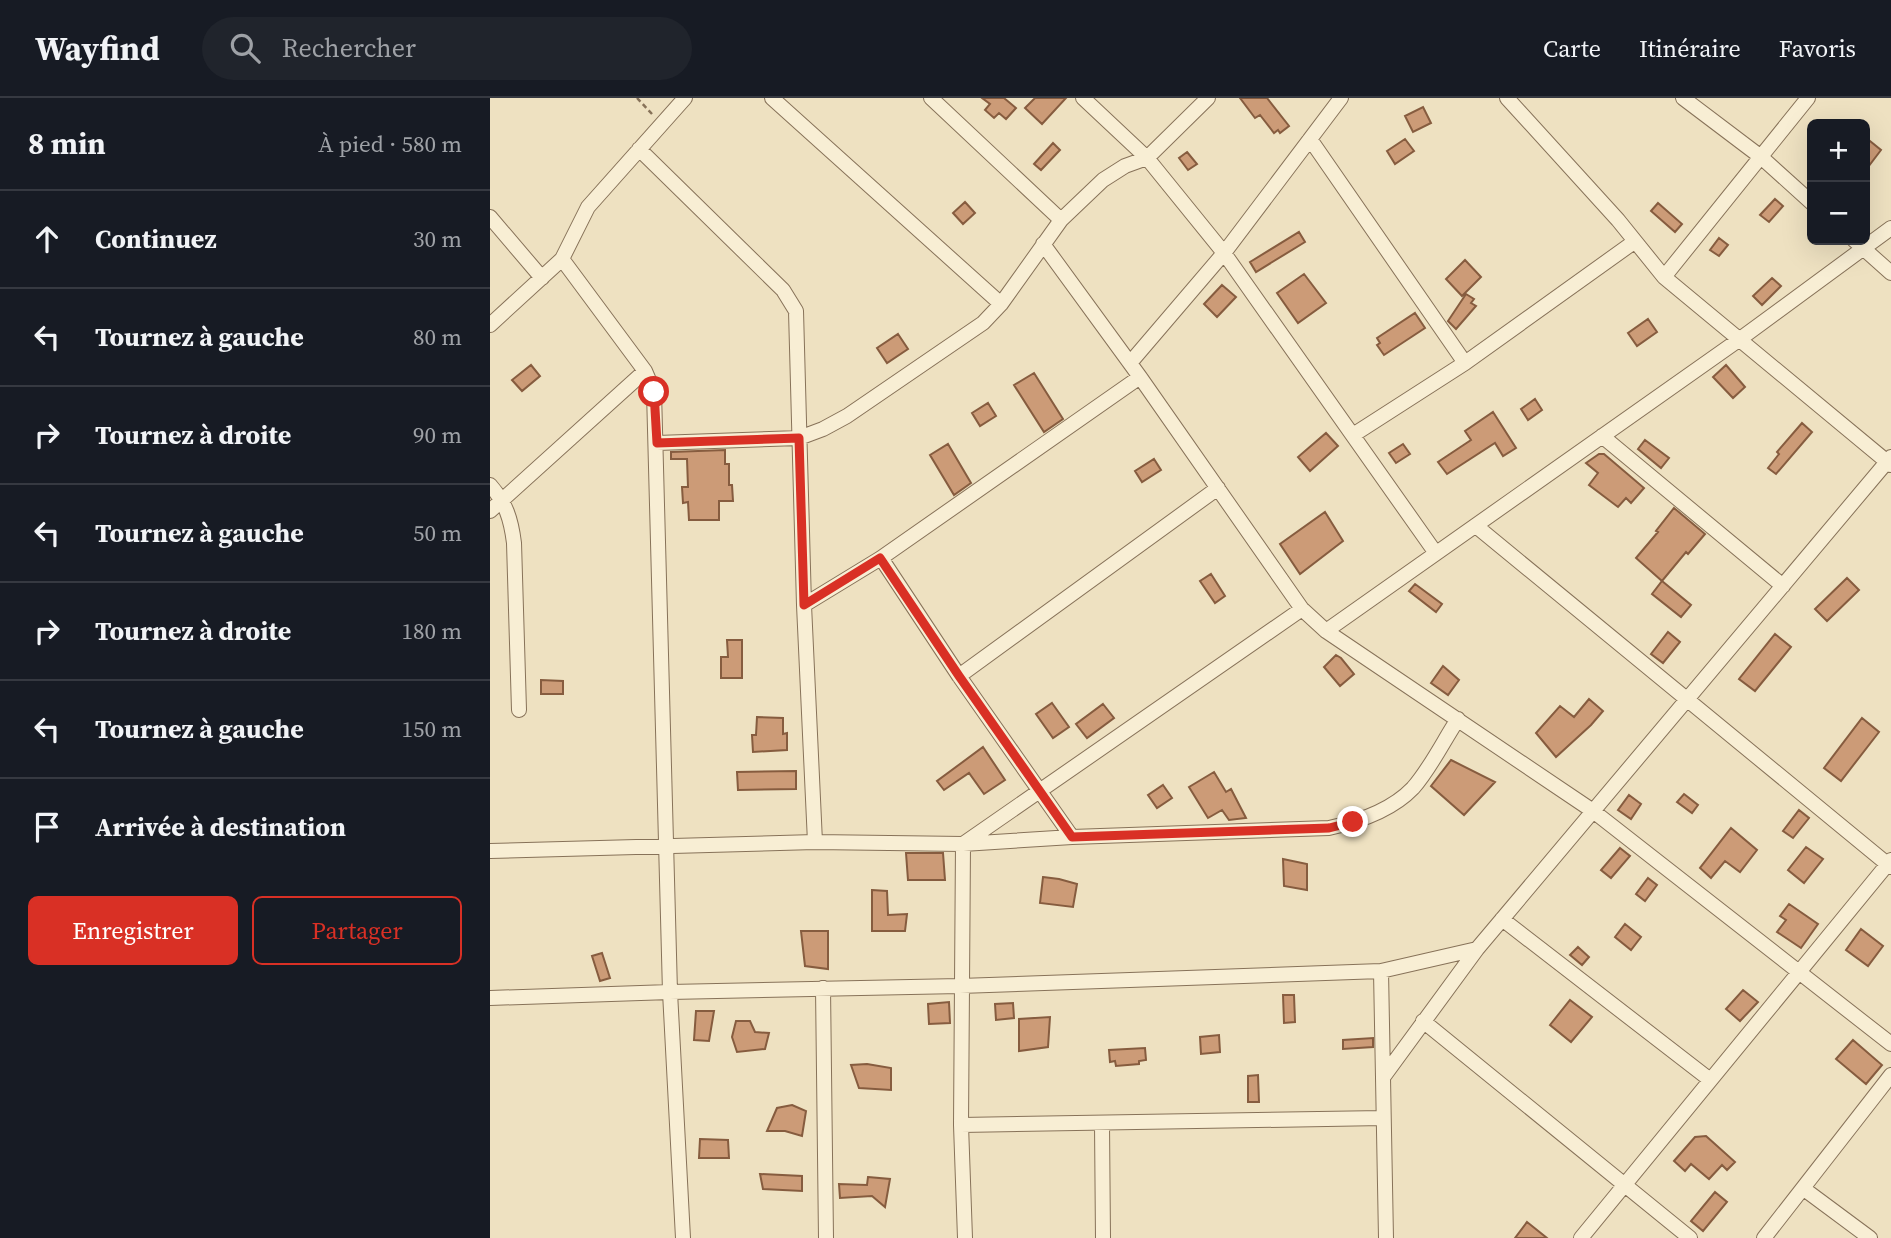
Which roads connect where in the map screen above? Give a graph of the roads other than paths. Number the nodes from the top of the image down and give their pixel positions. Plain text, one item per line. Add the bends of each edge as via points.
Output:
1 (685, 98) edge
2 (931, 98) edge
3 (1083, 98) edge
4 (1208, 98) edge
5 (1341, 98) edge
6 (1507, 98) edge
7 (1684, 98) edge
8 (1808, 98) edge
9 (779, 101) edge
10 (1310, 139) junction
11 (639, 149) junction
12 (1761, 157) junction
13 (1147, 158) junction
14 (1807, 198) edge
15 (490, 217) edge
16 (1061, 220) junction
17 (1891, 228) edge
18 (1870, 238) edge
19 (1634, 242) junction
20 (1043, 244) junction
21 (1858, 245) edge
22 (1860, 245) edge
23 (1224, 253) junction
24 (562, 259) junction
25 (1891, 273) edge
26 (1664, 277) junction
27 (541, 278) junction
28 (1001, 304) junction
29 (490, 325) edge
30 (1740, 339) junction
31 (1130, 363) junction
32 (1465, 363) junction
33 (645, 371) junction
34 (1140, 377) junction
35 (1353, 435) junction
36 (1602, 436) junction
37 (799, 438) junction
38 (657, 443) junction
39 (1890, 461) edge
40 (490, 485) edge
41 (1218, 488) junction
42 (503, 499) junction
43 (490, 511) edge
44 (1476, 526) junction
45 (1435, 552) junction
46 (880, 558) junction
47 (1783, 586) junction
48 (804, 605) junction
49 (1303, 609) junction
50 (1326, 631) junction
51 (959, 676) junction
52 (1688, 700) junction
53 (519, 710) dead end
54 (1458, 719) junction
55 (1039, 791) junction
56 (1593, 811) junction
57 (1072, 837) junction
58 (815, 842) junction
59 (963, 844) junction
60 (665, 846) junction
61 (490, 851) edge
62 (1890, 864) edge
63 (1502, 919) junction
64 (1477, 948) junction
65 (1381, 971) junction
66 (1801, 971) junction
67 (960, 986) junction
68 (823, 988) junction
69 (670, 992) junction
70 (490, 999) edge
71 (1423, 1021) junction
72 (1891, 1044) edge
73 (1891, 1075) edge
74 (1384, 1076) junction
75 (1709, 1079) junction
76 (1383, 1118) junction
77 (1102, 1124) junction
78 (961, 1125) junction
79 (1625, 1185) junction
80 (1804, 1189) junction
81 (1388, 1237) edge
82 (683, 1238) edge
83 (826, 1238) edge
84 (965, 1238) edge
85 (1103, 1238) edge
86 (1581, 1238) edge
87 (1690, 1238) edge
88 (1764, 1238) edge
89 (1870, 1238) edge

1 - 11 street
2 - 16 street
3 - 13 street
4 - 13 street
5 - 10 street
6 - 19 street
7 - 12 street
8 - 12 street
9 - 28 street
10 - 23 street
10 - 32 street
11 - 24 street via 588,207
11 - 37 street via 783,290 796,311
12 - 14 street
12 - 26 street
13 - 16 street via 1103,180
13 - 23 street
15 - 27 street
16 - 20 street
17 - 18 street
19 - 26 street
19 - 32 street
20 - 28 street
20 - 31 street
21 - 30 street
22 - 25 street
23 - 31 street
23 - 35 street
24 - 27 street
24 - 33 street
26 - 30 street
27 - 29 street
28 - 37 street via 983,323 870,401
30 - 36 street
30 - 39 street
31 - 34 street
32 - 35 street
33 - 38 street via 654,392
33 - 42 street
34 - 41 street
34 - 46 street
35 - 45 street
36 - 44 street
36 - 47 street
37 - 38 street
37 - 48 street
38 - 60 street
39 - 47 street
40 - 42 street
41 - 49 street
41 - 51 street
42 - 43 street
42 - 53 street via 514,543
44 - 45 street
44 - 52 street
45 - 50 street
46 - 48 street
46 - 51 street
47 - 52 street
48 - 58 street
49 - 50 street
49 - 55 street
50 - 54 street
51 - 55 street
52 - 56 street
52 - 62 street
54 - 56 street
54 - 57 street via 1412,788 1395,802 1353,822 1329,828
55 - 57 street
55 - 59 street
56 - 63 street
56 - 66 street
57 - 59 street
58 - 59 street
58 - 60 street
59 - 67 street
60 - 61 street
60 - 69 street
62 - 66 street
63 - 64 street
63 - 75 street
64 - 65 street
64 - 71 street
65 - 67 street
65 - 74 street
66 - 72 street
66 - 75 street
67 - 68 street
67 - 78 street
68 - 69 street
68 - 83 street
69 - 70 street
69 - 82 street
71 - 74 street
71 - 79 street
73 - 80 street
74 - 76 street
75 - 79 street
76 - 77 street
76 - 81 street
77 - 78 street
77 - 85 street
78 - 84 street
79 - 86 street
79 - 87 street
80 - 88 street
80 - 89 street

